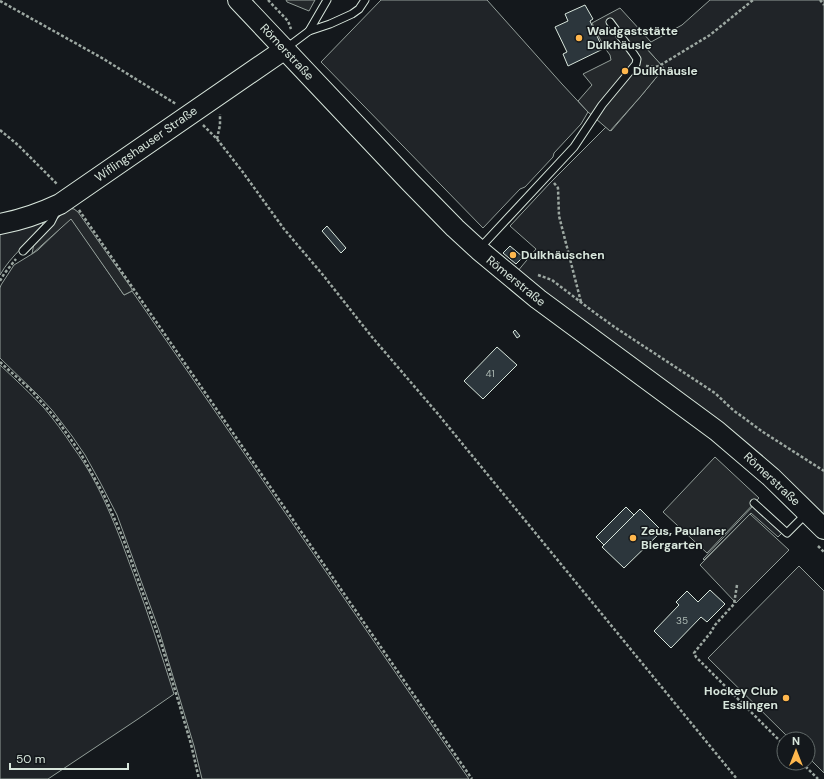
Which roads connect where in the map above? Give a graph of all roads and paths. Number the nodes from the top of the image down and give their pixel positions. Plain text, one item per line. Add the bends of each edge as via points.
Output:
1 (238, 0) edge
2 (268, 0) edge
3 (327, 0) edge
4 (365, 0) edge
5 (753, 0) edge
6 (820, 0) edge
7 (0, 1) edge
8 (824, 5) edge
9 (610, 22) dead end
10 (309, 31) junction
11 (290, 45) junction
12 (636, 64) junction
13 (191, 113) junction
14 (0, 130) edge
15 (547, 176) junction
16 (66, 200) junction
17 (0, 224) edge
18 (479, 250) junction
19 (23, 251) joint
20 (545, 277) dead end
21 (0, 281) edge
22 (581, 302) junction
23 (0, 362) edge
24 (824, 471) edge
25 (754, 503) dead end
26 (808, 513) junction
27 (824, 529) edge
28 (737, 585) dead end
29 (776, 737) edge
30 (810, 771) edge
31 (199, 779) edge
32 (472, 779) edge
33 (737, 779) edge
34 (818, 779) edge

1 - 11 street, Römerstraße
2 - 11 path via 288,20
3 - 10 lane
4 - 10 lane via 352,14
5 - 12 path via 710,35 659,66
6 - 8 path
7 - 13 path via 102,58
9 - 12 lane via 634,53
10 - 11 lane
11 - 13 street, Wiflingshauser Straße
11 - 18 street, Römerstraße via 408,181
12 - 15 lane via 602,105 577,143
13 - 16 street, Wiflingshauser Straße
13 - 33 path via 217,139 284,229
14 - 16 path via 22,149
15 - 18 lane
15 - 22 path via 558,188 559,216
16 - 17 street, Wiflingshauser Straße via 38,214
16 - 19 lane via 51,222
16 - 32 path via 234,435
18 - 26 street, Römerstraße via 538,299 717,431
19 - 21 path
20 - 22 path
22 - 24 path via 715,393 747,420
23 - 31 path via 31,390 58,422 81,454 104,494 123,538 161,643
25 - 26 lane via 787,533
26 - 27 street, Römerstraße
28 - 29 path via 734,604 694,653
30 - 34 path

